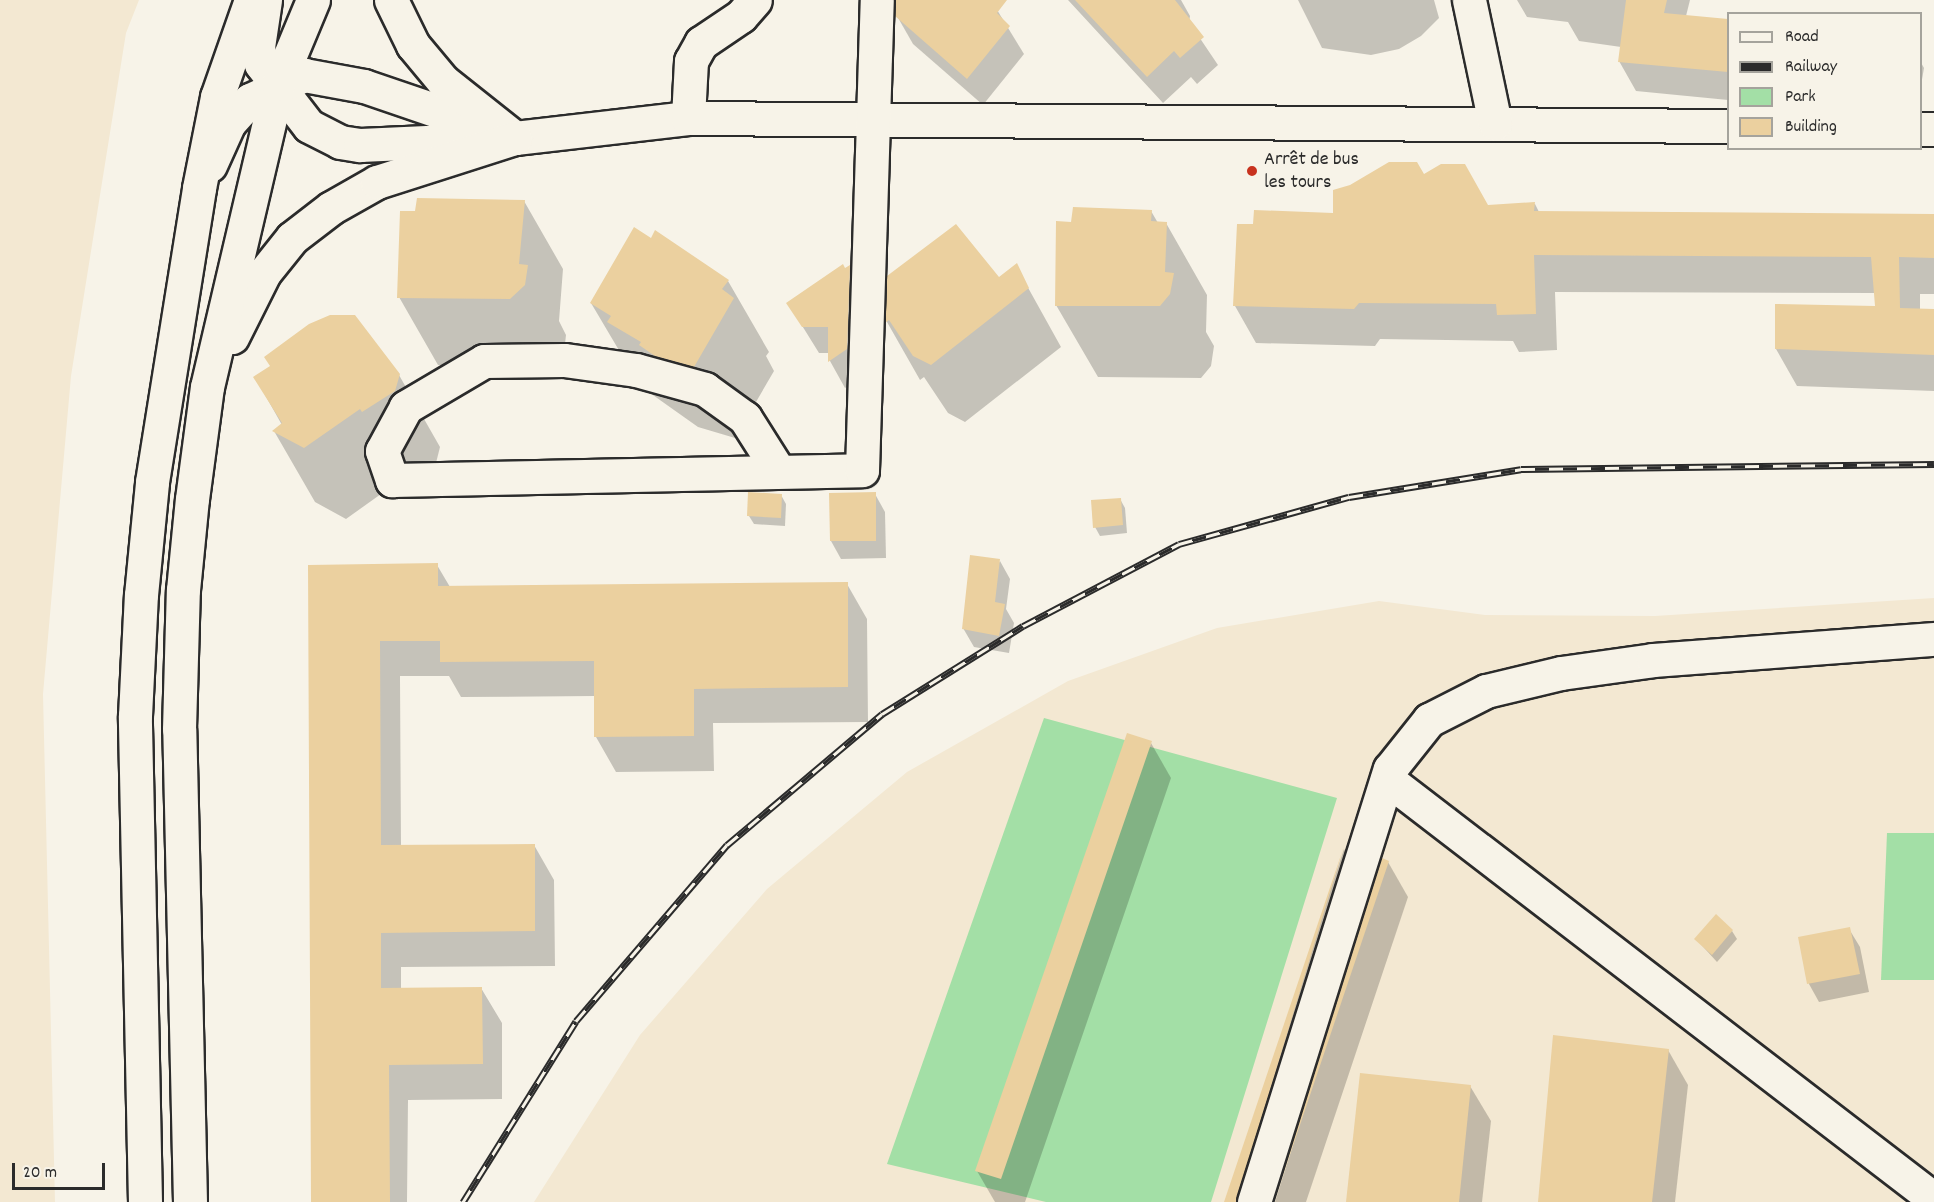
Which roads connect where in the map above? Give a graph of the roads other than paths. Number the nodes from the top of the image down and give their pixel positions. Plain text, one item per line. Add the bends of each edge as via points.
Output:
1 (251, 0) edge
2 (265, 0) edge
3 (313, 0) edge
4 (391, 0) edge
5 (755, 0) edge
6 (877, 0) edge
7 (1468, 0) edge
8 (278, 84) junction
9 (688, 118) junction
10 (876, 122) junction
11 (1495, 123) junction
12 (1727, 126) edge
13 (515, 138) junction
14 (199, 188) junction
15 (207, 387) junction
16 (778, 470) junction
17 (1934, 639) edge
18 (1387, 779) junction
19 (1934, 1198) edge
20 (145, 1202) edge
21 (190, 1202) edge
22 (1254, 1202) edge

1 - 14 street via 217,97
2 - 8 street via 258,54
3 - 8 street
4 - 13 street via 413,45 443,81
5 - 9 street via 741,16 701,43 691,61
6 - 10 street
7 - 11 street
8 - 13 street via 304,75 343,81
8 - 13 street via 309,126 340,142 360,145
8 - 14 street via 238,111
8 - 15 street
9 - 10 street
9 - 13 street
10 - 11 street
10 - 16 street via 862,470
11 - 12 street
13 - 15 street via 377,182 331,208 292,238 264,273
14 - 20 street via 152,482 136,694
15 - 21 street via 183,590 179,729
16 - 16 street via 392,480 382,451 406,407 484,361 564,360 636,370 705,389 745,418
17 - 18 street via 1653,660 1561,673 1486,691 1429,720 1390,769
18 - 19 street
18 - 22 street

